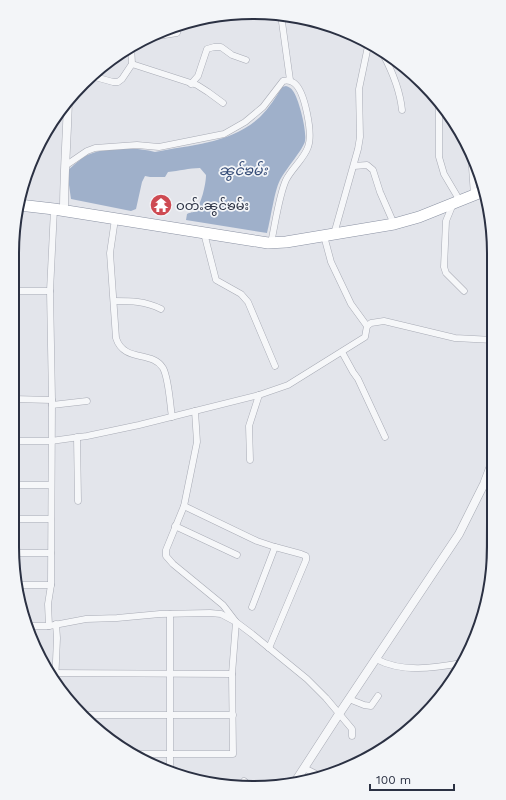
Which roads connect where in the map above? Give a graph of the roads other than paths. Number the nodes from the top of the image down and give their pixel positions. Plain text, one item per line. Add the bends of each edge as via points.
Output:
1 (282, 21) edge
2 (367, 49) edge
3 (131, 53) edge
4 (246, 60) dead end
5 (386, 60) edge
6 (132, 64) junction
7 (98, 78) edge
8 (290, 80) junction
9 (191, 84) junction
10 (223, 103) dead end
11 (68, 110) edge
12 (402, 110) dead end
13 (439, 111) edge
14 (65, 166) junction
15 (354, 166) junction
16 (475, 178) edge
17 (479, 193) edge
18 (457, 202) junction
19 (23, 206) edge
20 (59, 210) junction
21 (115, 219) junction
22 (394, 224) junction
23 (204, 233) junction
24 (329, 235) junction
25 (271, 242) junction
26 (19, 291) edge
27 (50, 291) junction
28 (464, 291) dead end
29 (114, 301) junction
30 (161, 309) dead end
31 (367, 326) junction
32 (487, 340) edge
33 (342, 352) junction
34 (275, 366) dead end
35 (259, 395) junction
36 (19, 399) edge
37 (87, 401) dead end
38 (52, 402) junction
39 (195, 411) junction
40 (172, 417) junction
41 (77, 437) junction
42 (385, 437) dead end
43 (19, 441) edge
44 (51, 441) junction
45 (250, 460) dead end
46 (19, 485) edge
47 (51, 485) junction
48 (487, 490) edge
49 (78, 501) dead end
50 (184, 506) junction
51 (51, 518) junction
52 (19, 519) edge
53 (175, 526) junction
54 (275, 547) junction
55 (19, 553) edge
56 (51, 553) junction
57 (237, 556) dead end
58 (22, 585) edge
59 (51, 585) junction
60 (252, 607) dead end
61 (170, 614) junction
62 (236, 622) junction
63 (56, 624) junction
64 (33, 626) edge
65 (49, 626) junction
66 (269, 648) junction
67 (376, 659) junction
68 (456, 663) edge
69 (53, 668) edge
70 (56, 673) edge
71 (170, 673) junction
72 (232, 674) junction
73 (378, 696) dead end
74 (349, 699) junction
75 (339, 714) junction
76 (91, 715) edge
77 (170, 715) junction
78 (233, 715) junction
79 (352, 736) dead end
80 (144, 754) edge
81 (170, 754) junction
82 (170, 766) edge
83 (304, 768) junction
84 (314, 773) edge
85 (298, 777) edge

1 - 8 street
2 - 15 street via 359,89 360,137
3 - 6 street
4 - 9 street via 220,47 207,50 198,76
5 - 12 street via 393,74
6 - 7 street via 118,82
6 - 9 street
8 - 14 street via 283,81 263,107 245,122 224,134 159,147 137,145 95,148 86,151
8 - 25 street via 296,84 306,109 310,138 308,148 285,182
9 - 10 street
11 - 14 street
13 - 18 street via 439,157
14 - 20 street
15 - 22 street via 367,165 373,170
15 - 24 street
16 - 17 street
17 - 18 highway
18 - 22 highway
18 - 28 street via 446,220 444,267 446,273
19 - 20 highway
20 - 21 highway
20 - 27 street
21 - 23 highway
21 - 29 street via 110,253
22 - 24 highway
23 - 25 highway
23 - 34 street via 216,280 241,294 248,302
24 - 25 highway
24 - 31 street via 331,262 351,304
26 - 27 street
27 - 38 street
29 - 30 street via 135,301 152,304
29 - 40 street via 118,344 123,350 151,360 162,367 166,375
31 - 32 street via 384,321 455,338
31 - 33 street via 365,337
33 - 35 street via 288,386
33 - 42 street via 358,379
35 - 39 street
35 - 45 street via 249,426
36 - 38 street
37 - 38 street
38 - 44 street
39 - 40 street
39 - 50 street via 197,442
40 - 41 street
41 - 44 street
41 - 49 street
43 - 44 street
44 - 47 street
46 - 47 street
47 - 51 street
48 - 67 street
50 - 53 street
50 - 54 street
51 - 52 street
51 - 56 street
53 - 57 street
53 - 62 street via 166,556 223,605
54 - 60 street
54 - 66 street via 306,556 306,560
55 - 56 street
56 - 59 street
58 - 59 street
59 - 65 street via 48,604
61 - 62 street via 221,614
61 - 63 street via 86,619
61 - 71 street
62 - 66 street
62 - 72 street
63 - 65 street
63 - 69 street via 57,638
64 - 65 street
66 - 75 street via 307,679
67 - 68 street via 398,667 414,668
67 - 74 street
70 - 71 street
71 - 72 street
71 - 77 street
72 - 78 street
73 - 74 street via 371,706
74 - 75 street
75 - 79 street via 352,729
75 - 83 street
76 - 77 street
77 - 78 street
77 - 81 street
78 - 81 street via 233,754
80 - 81 street
81 - 82 street
83 - 84 street
83 - 85 street

